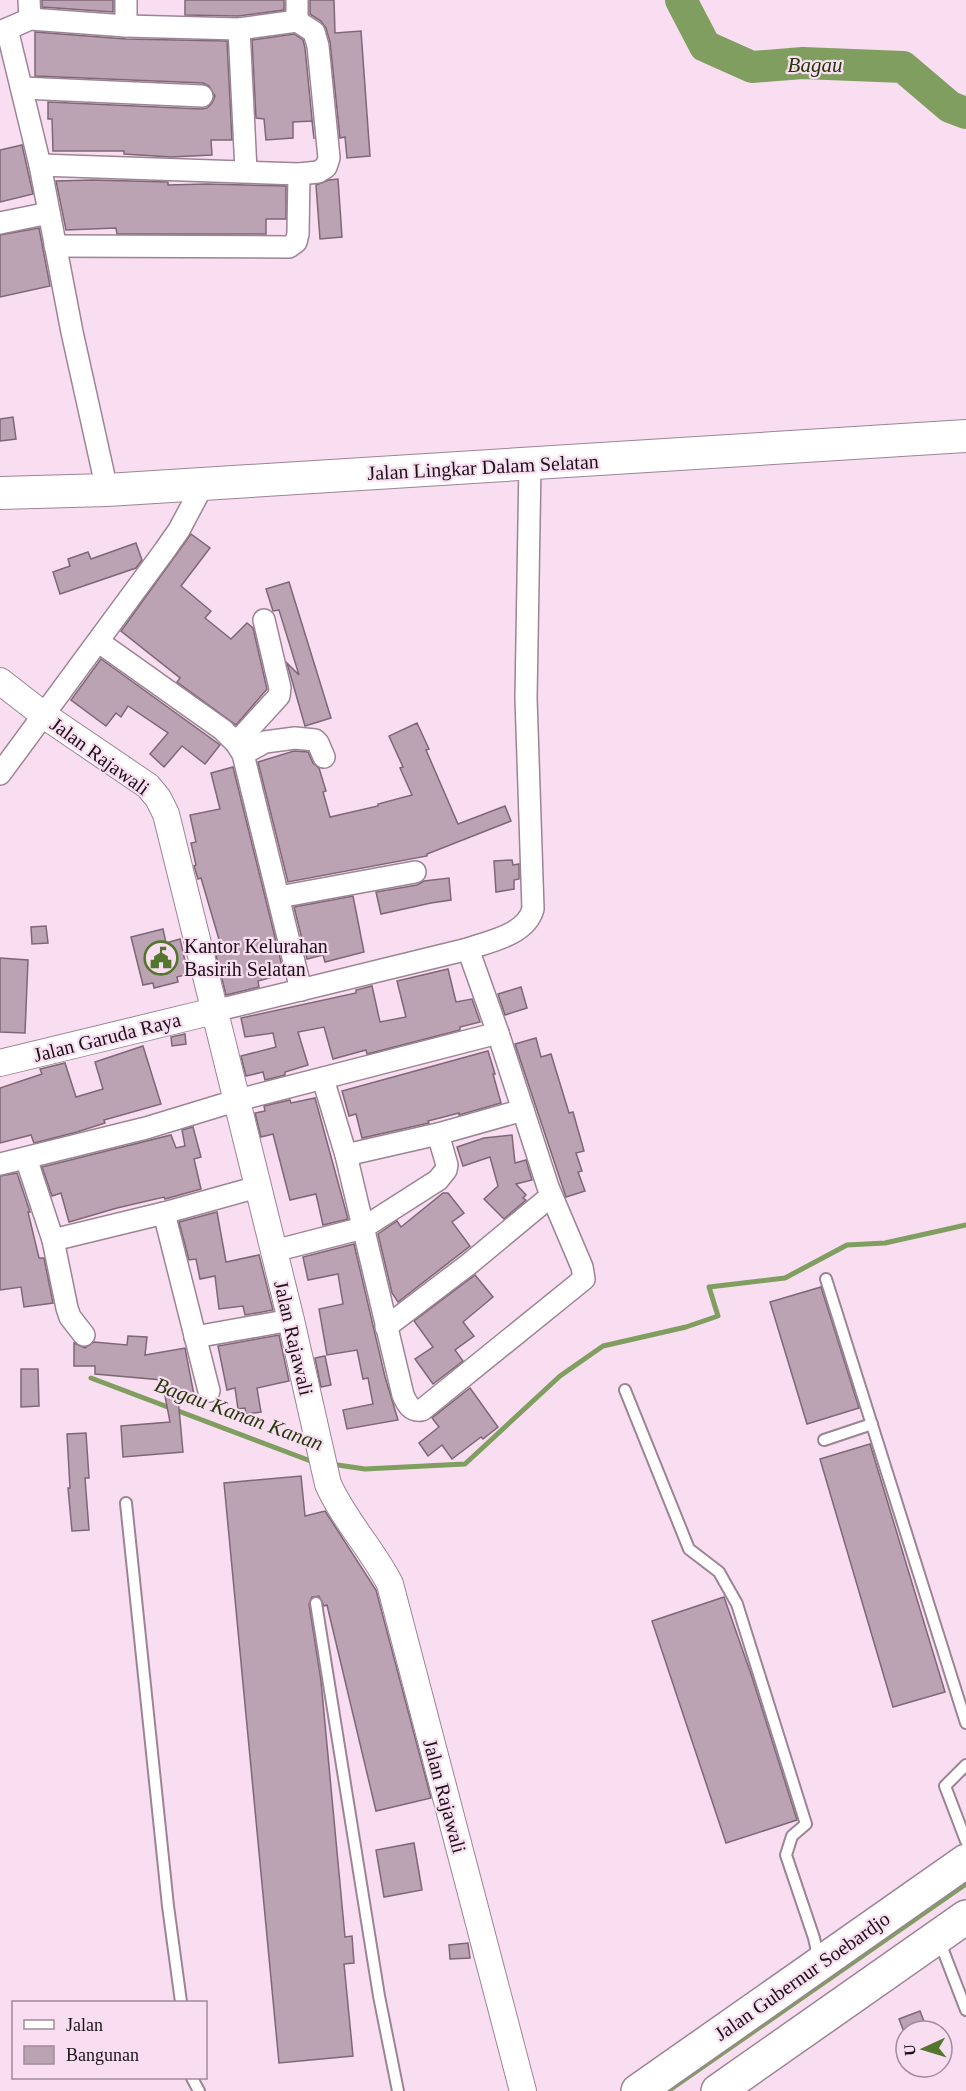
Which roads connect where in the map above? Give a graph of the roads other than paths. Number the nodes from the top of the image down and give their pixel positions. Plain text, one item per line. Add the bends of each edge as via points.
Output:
1 (126, 0) edge
2 (297, 0) edge
3 (29, 9) edge
4 (297, 21) junction
5 (126, 26) junction
6 (239, 29) junction
7 (4, 30) edge
8 (22, 88) junction
9 (202, 96) dead end
10 (40, 165) junction
11 (246, 171) junction
12 (299, 174) junction
13 (49, 213) junction
14 (0, 223) edge
15 (55, 246) junction
16 (966, 436) edge
17 (530, 464) junction
18 (204, 483) junction
19 (107, 490) junction
20 (0, 493) edge
21 (264, 620) dead end
22 (99, 642) junction
23 (0, 681) edge
24 (45, 716) junction
25 (239, 749) junction
26 (324, 757) dead end
27 (0, 774) edge
28 (415, 872) dead end
29 (279, 897) junction
30 (468, 949) junction
31 (301, 990) junction
32 (214, 1011) junction
33 (498, 1033) junction
34 (0, 1063) edge
35 (324, 1079) junction
36 (238, 1100) junction
37 (523, 1110) junction
38 (438, 1134) junction
39 (346, 1155) junction
40 (26, 1158) junction
41 (0, 1164) edge
42 (257, 1186) junction
43 (551, 1196) junction
44 (164, 1213) junction
45 (363, 1228) junction
46 (53, 1240) junction
47 (274, 1251) junction
48 (826, 1279) dead end
49 (291, 1320) junction
50 (386, 1327) junction
51 (84, 1335) dead end
52 (195, 1337) junction
53 (625, 1390) dead end
54 (208, 1391) dead end
55 (872, 1424) junction
56 (824, 1440) dead end
57 (126, 1503) dead end
58 (316, 1603) dead end
59 (966, 1723) edge
60 (966, 1765) edge
61 (966, 1841) edge
62 (966, 1861) edge
63 (958, 1927) edge
64 (820, 1963) junction
65 (181, 2001) edge
66 (966, 2010) edge
67 (398, 2091) edge
68 (523, 2091) edge
69 (638, 2091) edge
70 (718, 2091) edge

1 - 5 street
2 - 4 street
3 - 5 street
3 - 7 street
4 - 6 street
4 - 12 street via 314,32 318,46 329,158 326,168
5 - 6 street
6 - 11 street
7 - 8 street
8 - 9 street
8 - 10 street
10 - 11 street
10 - 13 street
11 - 12 street
12 - 15 street via 298,234 289,247
13 - 14 street
13 - 15 street
15 - 19 street
16 - 17 main road, Jalan Lingkar Dalam Selatan
17 - 18 main road, Jalan Lingkar Dalam Selatan
17 - 30 street via 526,698 533,909 525,924 506,936
18 - 19 main road, Jalan Lingkar Dalam Selatan
18 - 22 street via 179,530
19 - 20 main road, Jalan Lingkar Dalam Selatan
21 - 25 street via 279,696
22 - 24 street
22 - 25 street via 223,730
23 - 24 street, Jalan Rajawali
24 - 27 street
24 - 32 street, Jalan Rajawali via 148,786 158,798 173,835
25 - 26 street via 295,738 315,740
25 - 29 street
28 - 29 street
29 - 31 street
30 - 31 street
30 - 33 street
31 - 32 street
32 - 34 street, Jalan Garuda Raya
32 - 36 street, Jalan Rajawali
33 - 35 street
33 - 37 street
35 - 36 street
35 - 39 street
36 - 40 street
36 - 42 street, Jalan Rajawali
37 - 38 street
37 - 43 street
38 - 39 street
38 - 45 street via 447,1160 443,1175
39 - 45 street
40 - 41 street
40 - 46 street
42 - 44 street
42 - 47 street, Jalan Rajawali
43 - 50 street
43 - 50 street via 584,1279 422,1410 412,1409 403,1395
44 - 46 street
44 - 52 street
45 - 47 street
45 - 50 street
46 - 51 street via 67,1308
47 - 49 street, Jalan Rajawali
48 - 55 lane
49 - 52 street
49 - 68 street, Jalan Rajawali via 328,1484 390,1584
52 - 54 street
53 - 64 lane via 689,1549 719,1572 737,1605 806,1824 792,1836 786,1855
55 - 56 lane
55 - 59 lane
57 - 65 lane
58 - 67 lane
60 - 61 lane via 945,1786
62 - 64 highway, Jalan Gubernur Soebardjo
63 - 66 lane
63 - 70 highway
64 - 69 highway, Jalan Gubernur Soebardjo

